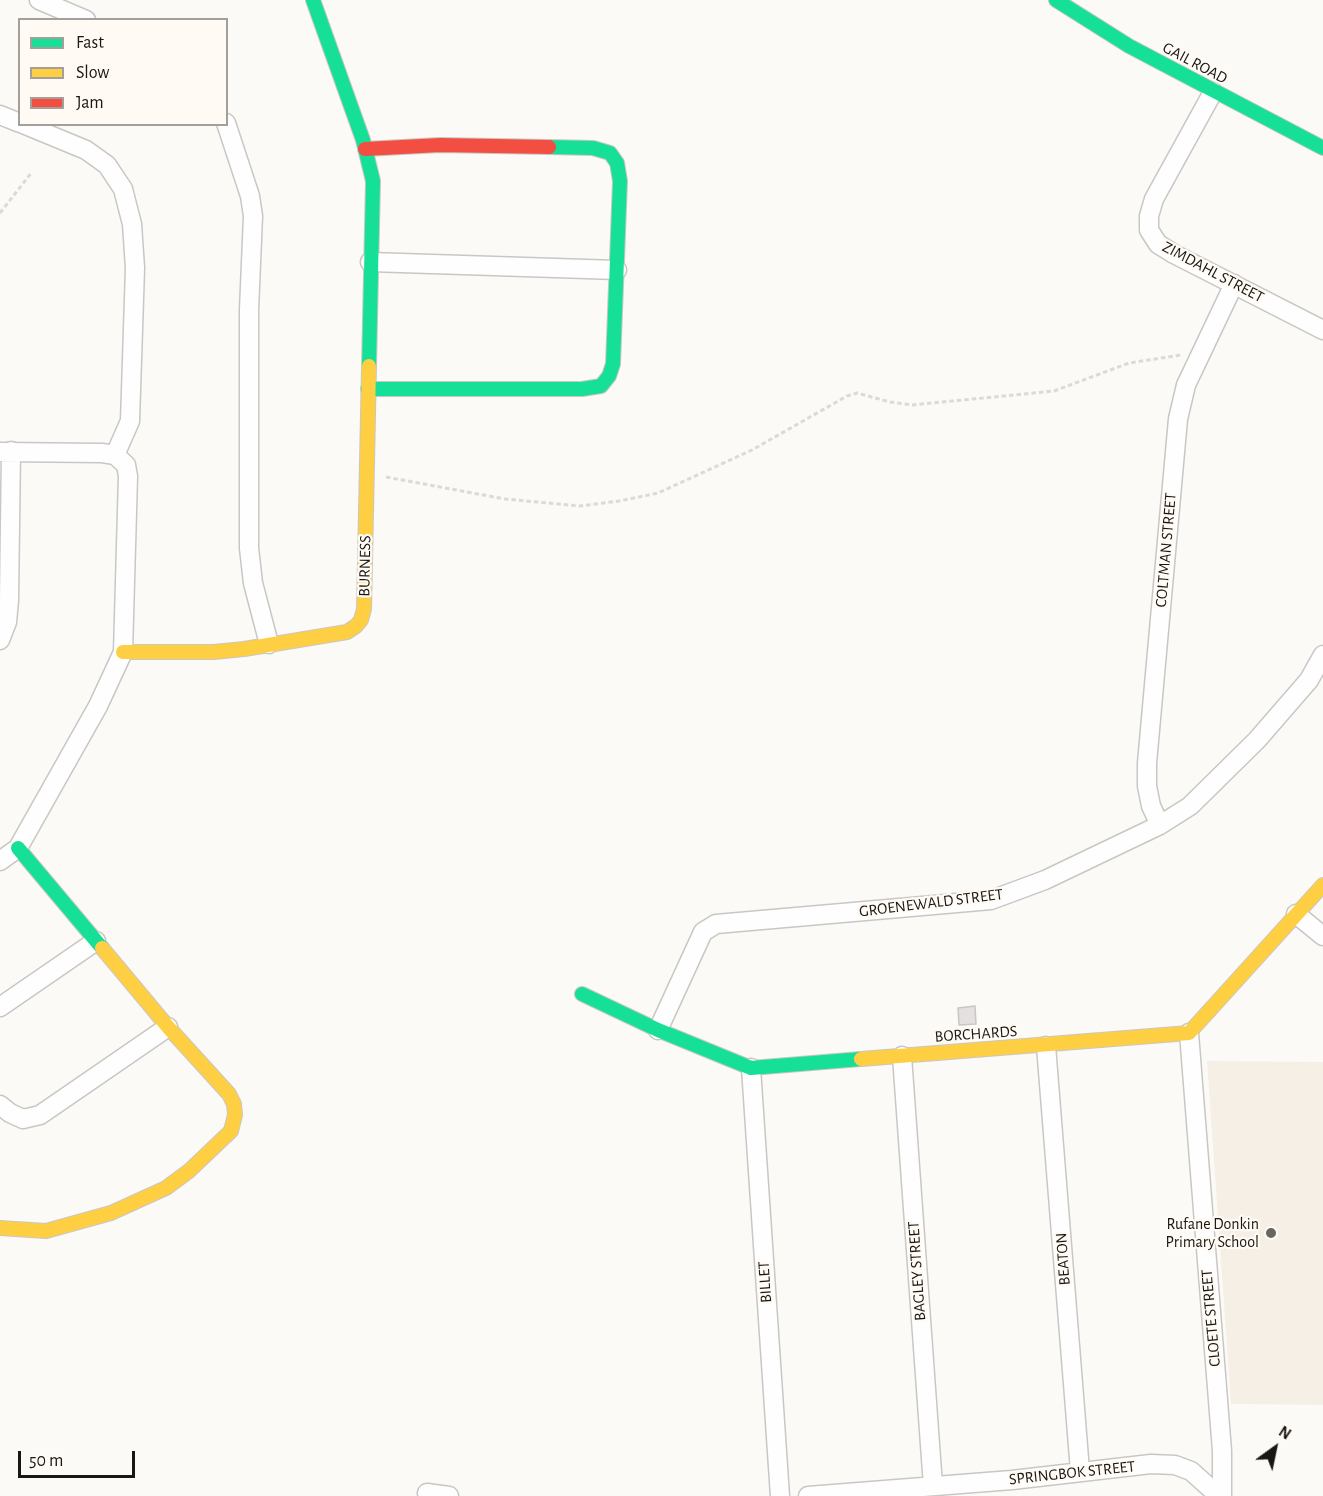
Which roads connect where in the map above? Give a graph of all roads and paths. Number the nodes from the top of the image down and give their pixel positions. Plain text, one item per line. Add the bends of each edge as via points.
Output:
1 (39, 0) edge
2 (313, 0) edge
3 (1056, 0) edge
4 (81, 18) edge
5 (1213, 92) junction
6 (0, 115) edge
7 (18, 123) edge
8 (26, 126) edge
9 (227, 126) edge
10 (1323, 148) edge
11 (365, 149) junction
12 (32, 171) dead end
13 (0, 213) edge
14 (370, 262) junction
15 (617, 270) junction
16 (1234, 284) junction
17 (1323, 330) edge
18 (1201, 352) junction
19 (368, 389) junction
20 (5, 452) edge
21 (119, 457) junction
22 (367, 474) junction
23 (0, 640) edge
24 (269, 644) junction
25 (123, 651) junction
26 (1323, 655) edge
27 (1160, 825) junction
28 (18, 848) junction
29 (0, 861) edge
30 (1323, 885) edge
31 (1296, 914) junction
32 (1323, 936) edge
33 (96, 941) junction
34 (582, 994) dead end
35 (0, 1007) edge
36 (168, 1027) junction
37 (658, 1030) junction
38 (1189, 1033) junction
39 (1046, 1046) junction
40 (902, 1056) junction
41 (751, 1068) junction
42 (0, 1105) edge
43 (0, 1228) edge
44 (1080, 1472) junction
45 (933, 1486) junction
46 (1013, 1488) edge
47 (427, 1493) dead end
48 (863, 1493) edge
49 (449, 1496) edge
50 (780, 1496) edge
51 (808, 1496) edge
52 (1220, 1496) edge

1 - 4 street
2 - 11 street, BURNESS
3 - 5 street, GAIL ROAD
5 - 10 street, GAIL ROAD
5 - 16 street, ZIMDAHL STREET via 1154,199 1149,230 1158,244
6 - 7 street
8 - 21 street via 86,150 107,165 123,189 132,224 135,268 130,421
9 - 24 street via 253,216 249,548 253,583
11 - 14 street, BURNESS via 373,181
11 - 15 street via 452,145 593,148 610,153 617,163 620,180
12 - 13 path
14 - 15 street
14 - 19 street, BURNESS
15 - 19 street via 614,364 602,386
16 - 17 street, ZIMDAHL STREET
16 - 18 street, COLTMAN STREET
18 - 22 path via 1129,363 1054,391 912,405 857,393 679,484 619,501 580,506 505,499
18 - 27 street, COLTMAN STREET via 1186,385 1178,419 1147,763 1151,806
19 - 22 street, BURNESS
20 - 21 street via 102,453
20 - 23 street via 9,600
21 - 25 street via 128,476
22 - 24 street, BURNESS via 361,620 347,632
24 - 25 street, BURNESS via 214,652
25 - 28 street via 98,706
26 - 27 street, GROENEWALD STREET via 1309,680 1257,740 1190,806
27 - 37 street, GROENEWALD STREET via 1045,880 991,900 716,924 703,932
28 - 29 street
28 - 33 street
30 - 31 street
31 - 32 street
31 - 38 street
33 - 35 street
33 - 36 street
34 - 37 street, BORCHARDS
36 - 42 street via 40,1115 23,1119
36 - 43 street via 229,1094 236,1115 231,1131 166,1188 119,1210 46,1231
37 - 41 street, BORCHARDS
38 - 39 street, BORCHARDS
38 - 52 street, CLOETE STREET via 1222,1451
39 - 40 street, BORCHARDS
39 - 44 street, BEATON
40 - 41 street, BORCHARDS
40 - 45 street, BAGLEY STREET
41 - 50 street, BILLET
44 - 46 street, SPRINGBOK STREET
44 - 52 street, SPRINGBOK STREET via 1175,1465 1191,1471
45 - 46 street, SPRINGBOK STREET
45 - 48 street, SPRINGBOK STREET
47 - 49 street
48 - 51 street, SPRINGBOK STREET

